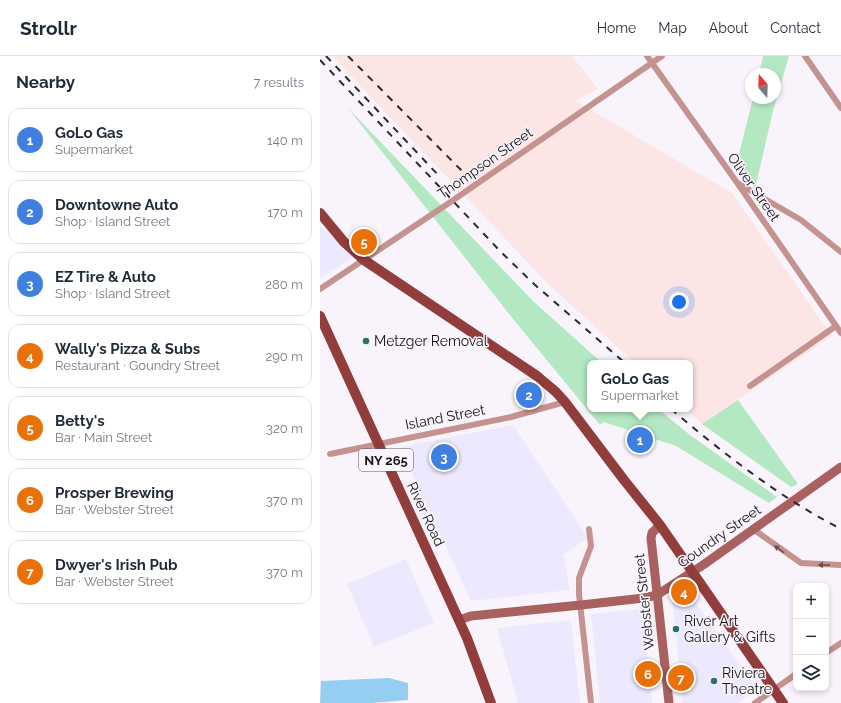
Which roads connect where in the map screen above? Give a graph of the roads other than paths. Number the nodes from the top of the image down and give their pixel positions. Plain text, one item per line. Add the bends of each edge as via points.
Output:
1 (647, 56) edge
2 (662, 56) edge
3 (804, 56) edge
4 (652, 63) junction
5 (841, 108) edge
6 (738, 184) junction
7 (320, 213) edge
8 (841, 252) edge
9 (364, 260) junction
10 (320, 289) edge
11 (320, 316) edge
12 (836, 326) junction
13 (841, 333) edge
14 (750, 386) dead end
15 (565, 402) junction
16 (378, 443) junction
17 (330, 454) dead end
18 (841, 467) edge
19 (660, 525) junction
20 (589, 529) dead end
21 (754, 529) junction
22 (841, 565) edge
23 (692, 572) junction
24 (657, 595) junction
25 (581, 606) junction
26 (459, 620) junction
27 (841, 643) edge
28 (829, 651) edge
29 (793, 676) edge
30 (774, 689) junction
31 (491, 703) edge
32 (591, 703) edge
33 (669, 703) edge
34 (754, 703) edge
35 (783, 703) edge

1 - 4 street, Oliver Street
2 - 4 street, Thompson Street
3 - 5 street
4 - 6 street, Oliver Street
4 - 9 street, Thompson Street
6 - 8 street via 801,220
6 - 12 street, Oliver Street
7 - 9 main road via 344,242
9 - 10 street, Thompson Street
9 - 15 main road via 537,376
11 - 16 main road, River Road / NY 265
12 - 13 street, Oliver Street
12 - 14 street
15 - 16 street, Island Street via 511,416
15 - 19 main road
16 - 17 street, Island Street
16 - 26 main road, River Road / NY 265
18 - 21 street, Goundry Street
19 - 23 main road
19 - 24 street, Webster Street via 651,535
20 - 25 street via 590,546 579,578
22 -> 21 street via 801,563
21 - 23 street, Goundry Street
23 - 24 street, Goundry Street
23 - 30 main road
24 - 25 street, Goundry Street
24 - 33 street, Webster Street
25 - 26 street, Goundry Street via 471,616
25 - 32 street
26 - 31 main road, River Road / NY 265
27 - 28 street
29 - 30 street
30 - 34 street
30 - 35 main road

